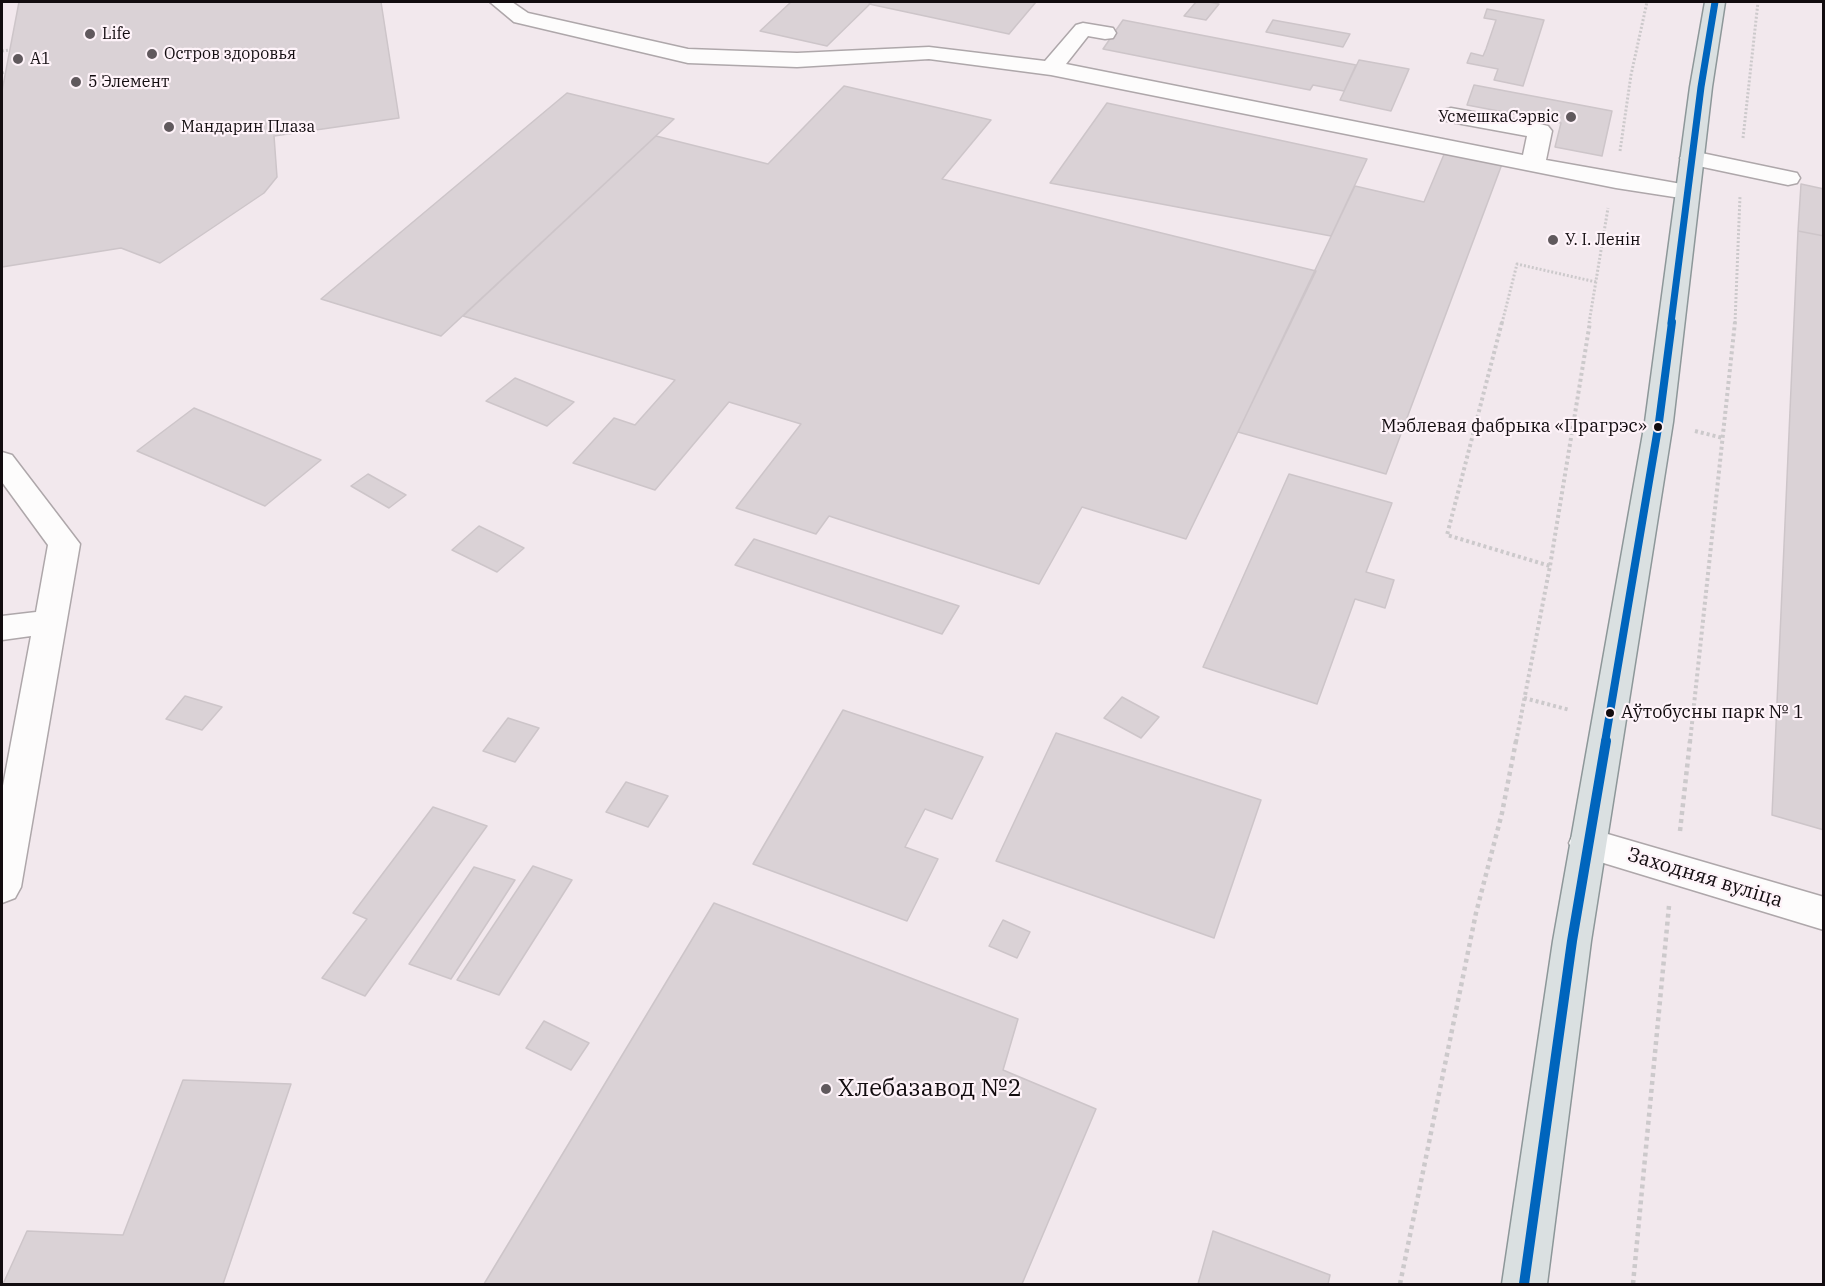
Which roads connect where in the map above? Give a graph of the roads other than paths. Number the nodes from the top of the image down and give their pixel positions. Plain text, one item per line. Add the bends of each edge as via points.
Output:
1 (500, 2) edge
2 (1715, 2) edge
3 (1105, 33) dead end
4 (1051, 68) junction
5 (1451, 115) dead end
6 (1692, 158) junction
7 (1533, 164) junction
8 (1788, 178) dead end
9 (1688, 192) junction
10 (2, 462) edge
11 (50, 622) junction
12 (2, 628) edge
13 (1587, 843) junction
14 (2, 887) edge
15 (1824, 914) edge
16 (1524, 1284) edge

1 - 4 street via 521,18 688,56 797,60 929,53
2 - 6 main road
3 - 4 street via 1083,28
4 - 7 street
5 - 7 street via 1540,131
6 - 8 street
6 - 9 main road
7 - 9 street
9 - 13 main road via 1659,422
10 - 11 street via 64,544
11 - 12 street
11 - 14 street
13 - 15 street, Заходняя вуліца
13 - 16 main road

